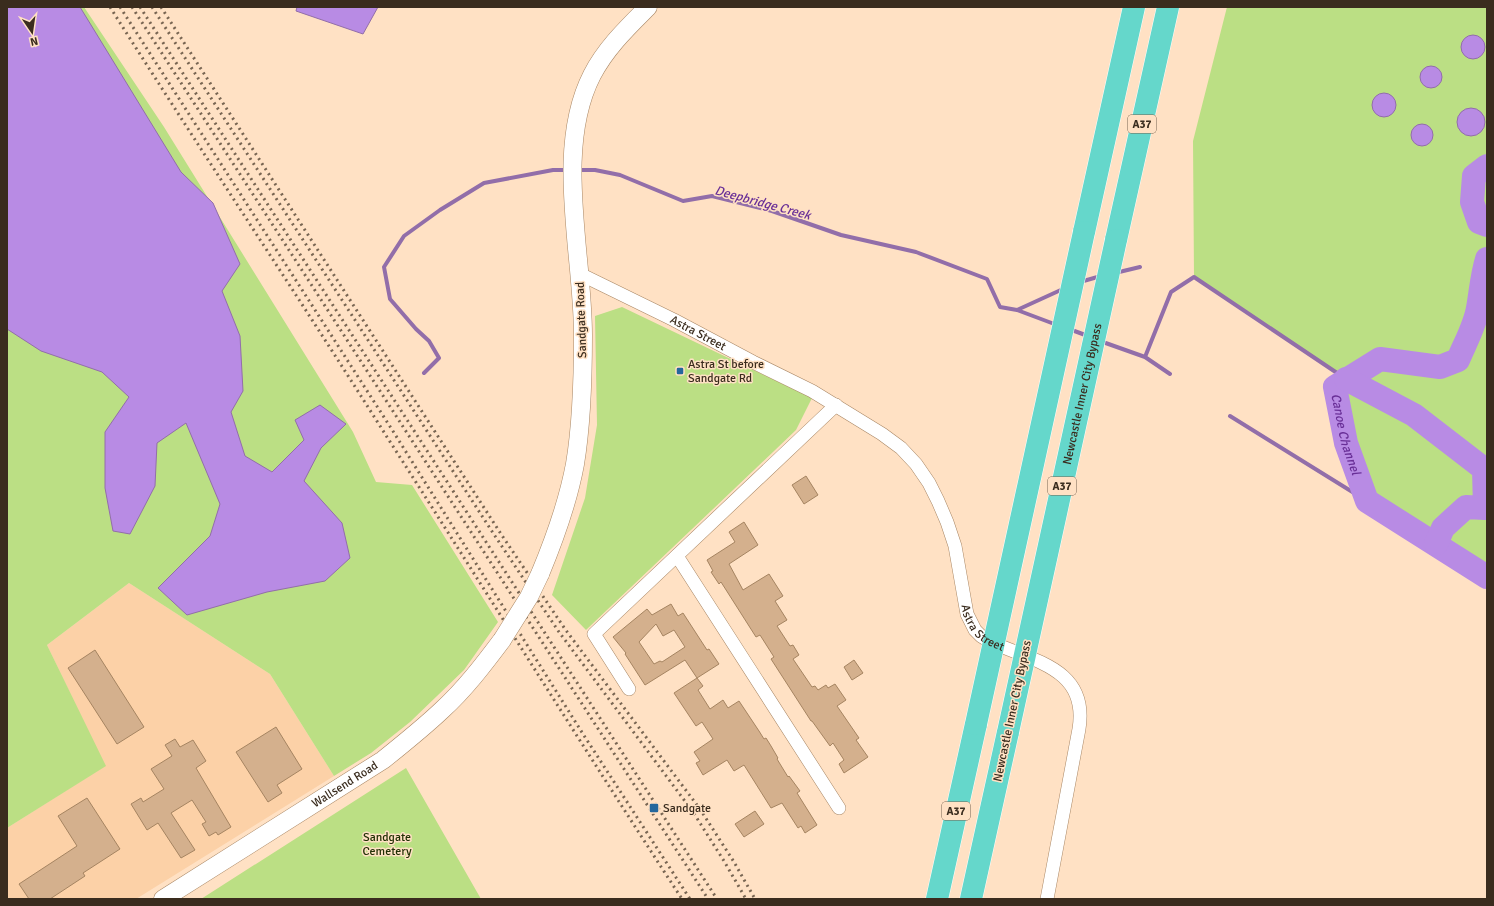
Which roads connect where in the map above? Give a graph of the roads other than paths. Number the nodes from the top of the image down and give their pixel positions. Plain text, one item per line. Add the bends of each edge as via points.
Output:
1 (648, 7) edge
2 (1134, 7) edge
3 (1168, 7) edge
4 (580, 274) junction
5 (836, 405) junction
6 (676, 556) junction
7 (502, 640) joint
8 (629, 689) dead end
9 (839, 808) dead end
10 (163, 899) edge
11 (937, 899) edge
12 (971, 899) edge
13 (1047, 899) edge

1 - 4 main road, Sandgate Road via 617,38 592,74 578,115 573,157
2 - 11 highway, A37, bridge
3 - 12 highway, Newcastle Inner City Bypass / A37, bridge
4 - 5 street, Astra Street
4 - 7 main road, Sandgate Road, bridge via 583,334 582,403 574,465 556,536 529,597
5 - 6 street
5 - 13 street, Astra Street via 901,448 929,483 955,546 967,614 975,630 989,641 1056,670 1070,684 1079,700 1079,729
6 - 8 street via 594,634
6 - 9 street
7 - 10 main road, Wallsend Road via 464,688 416,734 383,760

